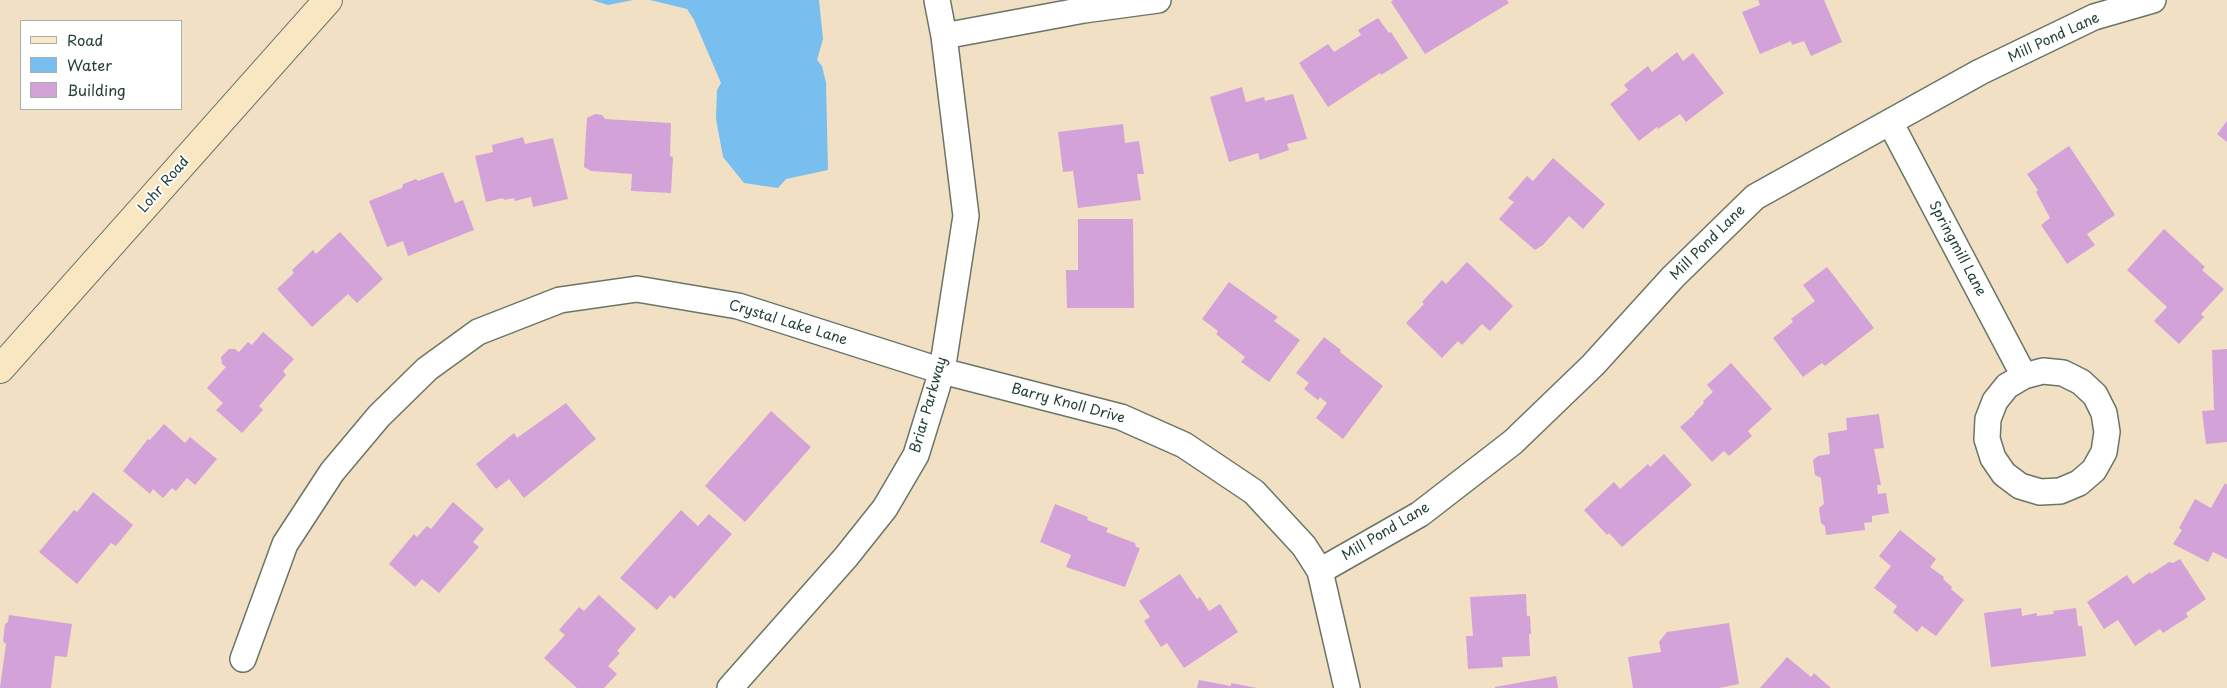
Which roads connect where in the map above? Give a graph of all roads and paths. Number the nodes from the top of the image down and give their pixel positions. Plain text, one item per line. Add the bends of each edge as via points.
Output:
1 (328, 0) edge
2 (938, 0) edge
3 (1158, 0) edge
4 (2153, 0) edge
5 (2091, 9) edge
6 (944, 36) junction
7 (1890, 122) junction
8 (0, 370) edge
9 (942, 371) junction
10 (2024, 376) junction
11 (1320, 571) junction
12 (244, 659) dead end
13 (730, 688) edge
14 (1347, 688) edge

1 - 8 street, Lohr Road
2 - 6 street, Briar Parkway
3 - 6 street
4 - 5 street, Mill Pond Lane
5 - 7 street, Mill Pond Lane
6 - 9 street, Briar Parkway via 966,216
7 - 10 street, Springmill Lane
7 - 11 street, Mill Pond Lane via 1755,197 1673,276 1593,365 1513,442 1420,514
9 - 11 street, Barry Knoll Drive via 1121,417 1184,444 1254,492 1304,546
9 - 12 street, Crystal Lake Lane via 738,306 638,289 560,300 478,332 427,369 379,416 332,472 285,544
9 - 13 street, Briar Parkway via 916,455 885,508
10 - 10 street via 2043,372 2063,373 2081,382 2095,395 2104,413 2107,432 2104,452 2094,470 2079,483 2060,491 2040,492 2020,486 2004,474 1993,458 1987,439 1988,419 1995,401 2007,386
11 - 14 street, Barry Knoll Drive

